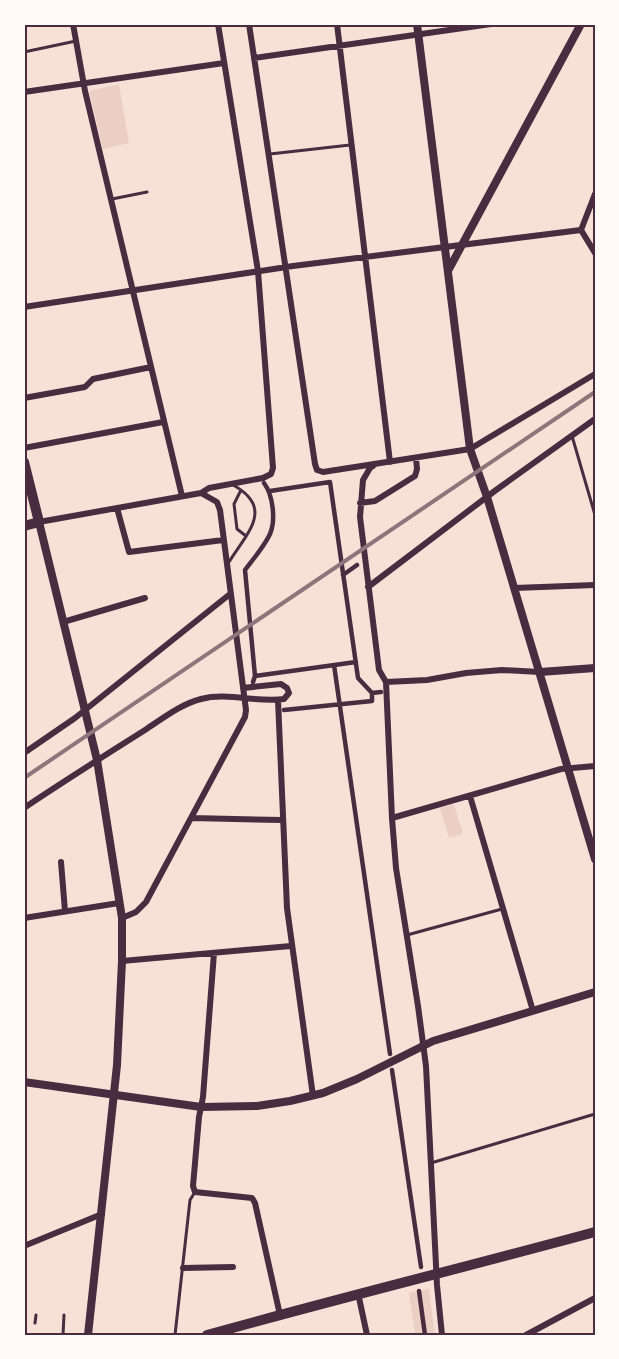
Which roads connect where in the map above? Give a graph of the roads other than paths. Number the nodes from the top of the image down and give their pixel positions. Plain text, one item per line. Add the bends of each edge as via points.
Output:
1 (73, 24) edge
2 (218, 24) edge
3 (249, 24) edge
4 (337, 24) edge
5 (417, 24) edge
6 (491, 24) edge
7 (581, 24) edge
8 (418, 34) junction
9 (76, 41) junction
10 (339, 46) junction
11 (24, 52) edge
12 (254, 58) junction
13 (224, 63) junction
14 (84, 83) junction
15 (24, 92) edge
16 (352, 145) junction
17 (268, 154) junction
18 (147, 192) dead end
19 (595, 194) edge
20 (112, 199) junction
21 (581, 230) junction
22 (463, 244) junction
23 (445, 246) junction
24 (595, 253) edge
25 (365, 257) junction
26 (285, 267) junction
27 (448, 269) junction
28 (258, 271) junction
29 (133, 290) junction
30 (24, 307) edge
31 (151, 367) junction
32 (595, 374) edge
33 (24, 398) edge
34 (595, 419) edge
35 (163, 423) junction
36 (572, 436) junction
37 (24, 448) edge
38 (470, 449) junction
39 (416, 458) junction
40 (24, 462) edge
41 (390, 462) junction
42 (375, 465) junction
43 (264, 483) dead end
44 (231, 484) junction
45 (241, 490) junction
46 (270, 491) junction
47 (201, 493) junction
48 (182, 496) junction
49 (487, 497) junction
50 (360, 503) junction
51 (117, 508) junction
52 (595, 515) edge
53 (39, 522) junction
54 (24, 526) edge
55 (246, 536) junction
56 (223, 540) junction
57 (226, 565) junction
58 (357, 565) dead end
59 (343, 575) junction
60 (595, 585) edge
61 (368, 586) junction
62 (514, 588) junction
63 (230, 594) junction
64 (145, 598) dead end
65 (63, 622) junction
66 (356, 662) junction
67 (334, 665) junction
68 (595, 668) edge
69 (540, 672) junction
70 (255, 676) junction
71 (253, 682) dead end
72 (386, 682) junction
73 (243, 688) junction
74 (381, 692) dead end
75 (372, 693) junction
76 (244, 698) junction
77 (278, 700) junction
78 (338, 706) junction
79 (84, 710) junction
80 (284, 710) dead end
81 (24, 753) edge
82 (97, 760) junction
83 (595, 766) edge
84 (568, 768) junction
85 (470, 796) junction
86 (24, 808) edge
87 (192, 818) junction
88 (392, 818) junction
89 (282, 820) junction
90 (595, 858) edge
91 (61, 862) dead end
92 (119, 903) junction
93 (503, 908) junction
94 (65, 911) junction
95 (24, 918) edge
96 (122, 918) junction
97 (407, 935) junction
98 (291, 946) junction
99 (214, 953) junction
100 (122, 961) junction
101 (595, 992) edge
102 (533, 1011) junction
103 (423, 1044) junction
104 (390, 1054) dead end
105 (392, 1070) dead end
106 (24, 1082) edge
107 (114, 1094) junction
108 (313, 1096) junction
109 (201, 1107) junction
110 (595, 1114) edge
111 (431, 1163) junction
112 (195, 1192) junction
113 (102, 1214) junction
114 (595, 1232) edge
115 (24, 1246) edge
116 (232, 1267) dead end
117 (421, 1267) dead end
118 (183, 1268) junction
119 (436, 1274) junction
120 (419, 1291) dead end
121 (358, 1293) junction
122 (595, 1298) edge
123 (280, 1314) junction
124 (36, 1315) dead end
125 (64, 1315) dead end
126 (35, 1323) dead end
127 (63, 1328) junction
128 (63, 1335) edge
129 (68, 1335) edge
130 (88, 1335) edge
131 (175, 1335) edge
132 (207, 1335) edge
133 (367, 1335) edge
134 (425, 1335) edge
135 (442, 1335) edge
136 (526, 1335) edge

1 - 9 street
2 - 13 street
3 - 12 street
4 - 10 street
5 - 8 street
6 - 8 street
7 - 22 street
8 - 10 street
8 - 23 street
9 - 11 lane
9 - 14 street
10 - 12 street
10 - 16 street
12 - 17 street
13 - 14 street
13 - 28 street
14 - 15 street
14 - 20 street
16 - 17 lane
16 - 25 street
17 - 26 street
18 - 20 lane
19 - 21 street
20 - 29 street
21 - 22 street
21 - 24 street
22 - 23 street
22 - 27 street
23 - 25 street
23 - 27 street
25 - 26 street
25 - 41 street
26 - 28 street
26 - 42 street via 315,464 323,472
27 - 38 street
28 - 29 street
28 - 44 street via 272,471 263,478
29 - 30 street
29 - 31 street
31 - 33 street via 93,379 85,387
31 - 35 street
32 - 38 street
34 - 36 street
35 - 37 street
35 - 48 street
36 - 49 street
36 - 52 lane
38 - 39 street
38 - 49 street
39 - 41 street
39 - 50 street via 416,476 372,502
40 - 53 main road
41 - 42 street
42 - 50 street via 363,480
43 - 46 street
44 - 45 lane
44 - 47 street
45 - 55 lane via 234,504 237,530
45 - 55 lane via 256,509 254,524
46 - 59 street via 330,482
46 - 70 street via 271,533 245,570
47 - 48 street
47 - 56 street via 218,505
48 - 51 street
49 - 61 street
49 - 62 street
50 - 61 street
51 - 53 street
51 - 56 street via 129,552
53 - 54 main road
53 - 65 street
55 - 57 lane
56 - 57 street
57 - 63 street
58 - 59 street
59 - 66 street
60 - 62 street
61 - 72 street via 379,670
62 - 69 street
63 - 73 street
63 - 79 street
64 - 65 street
65 - 79 street
66 - 67 street
66 - 75 street via 358,678
67 - 70 street
67 - 78 street
68 - 69 street
69 - 72 street via 502,670
69 - 84 street
70 - 71 street
72 - 88 street
73 - 76 street
73 - 77 street via 284,684 287,698
74 - 75 street
75 - 78 street via 372,701
76 - 77 street
76 - 82 street via 201,699 182,707
76 - 87 street via 243,722
77 - 89 street
78 - 80 street
78 - 104 street
79 - 81 street
79 - 82 street
82 - 86 street
82 - 92 street
83 - 84 street
84 - 85 street
84 - 90 street
85 - 88 street
85 - 93 street
87 - 89 street
87 - 96 street via 146,902
88 - 97 street
89 - 98 street
91 - 94 street
92 - 94 street
92 - 96 street
93 - 97 lane
93 - 102 street
94 - 95 street
96 - 100 street
97 - 103 street
98 - 99 street
98 - 108 street
99 - 100 street
99 - 109 street
100 - 107 street
101 - 102 street
102 - 103 street
103 - 108 street via 357,1079
103 - 111 street
105 - 117 street
106 - 107 street
107 - 109 street
107 - 113 street
108 - 109 street via 257,1106
109 - 112 street
110 - 111 lane
111 - 119 street
112 - 118 lane via 190,1200
112 - 123 street via 252,1198
113 - 115 street
113 - 130 street
114 - 119 main road
116 - 118 street
118 - 131 lane
119 - 121 main road
119 - 135 street
120 - 134 street
121 - 123 main road
121 - 133 street
122 - 136 street
123 - 132 main road
124 - 126 lane
125 - 127 lane
127 - 128 lane
127 - 129 lane

